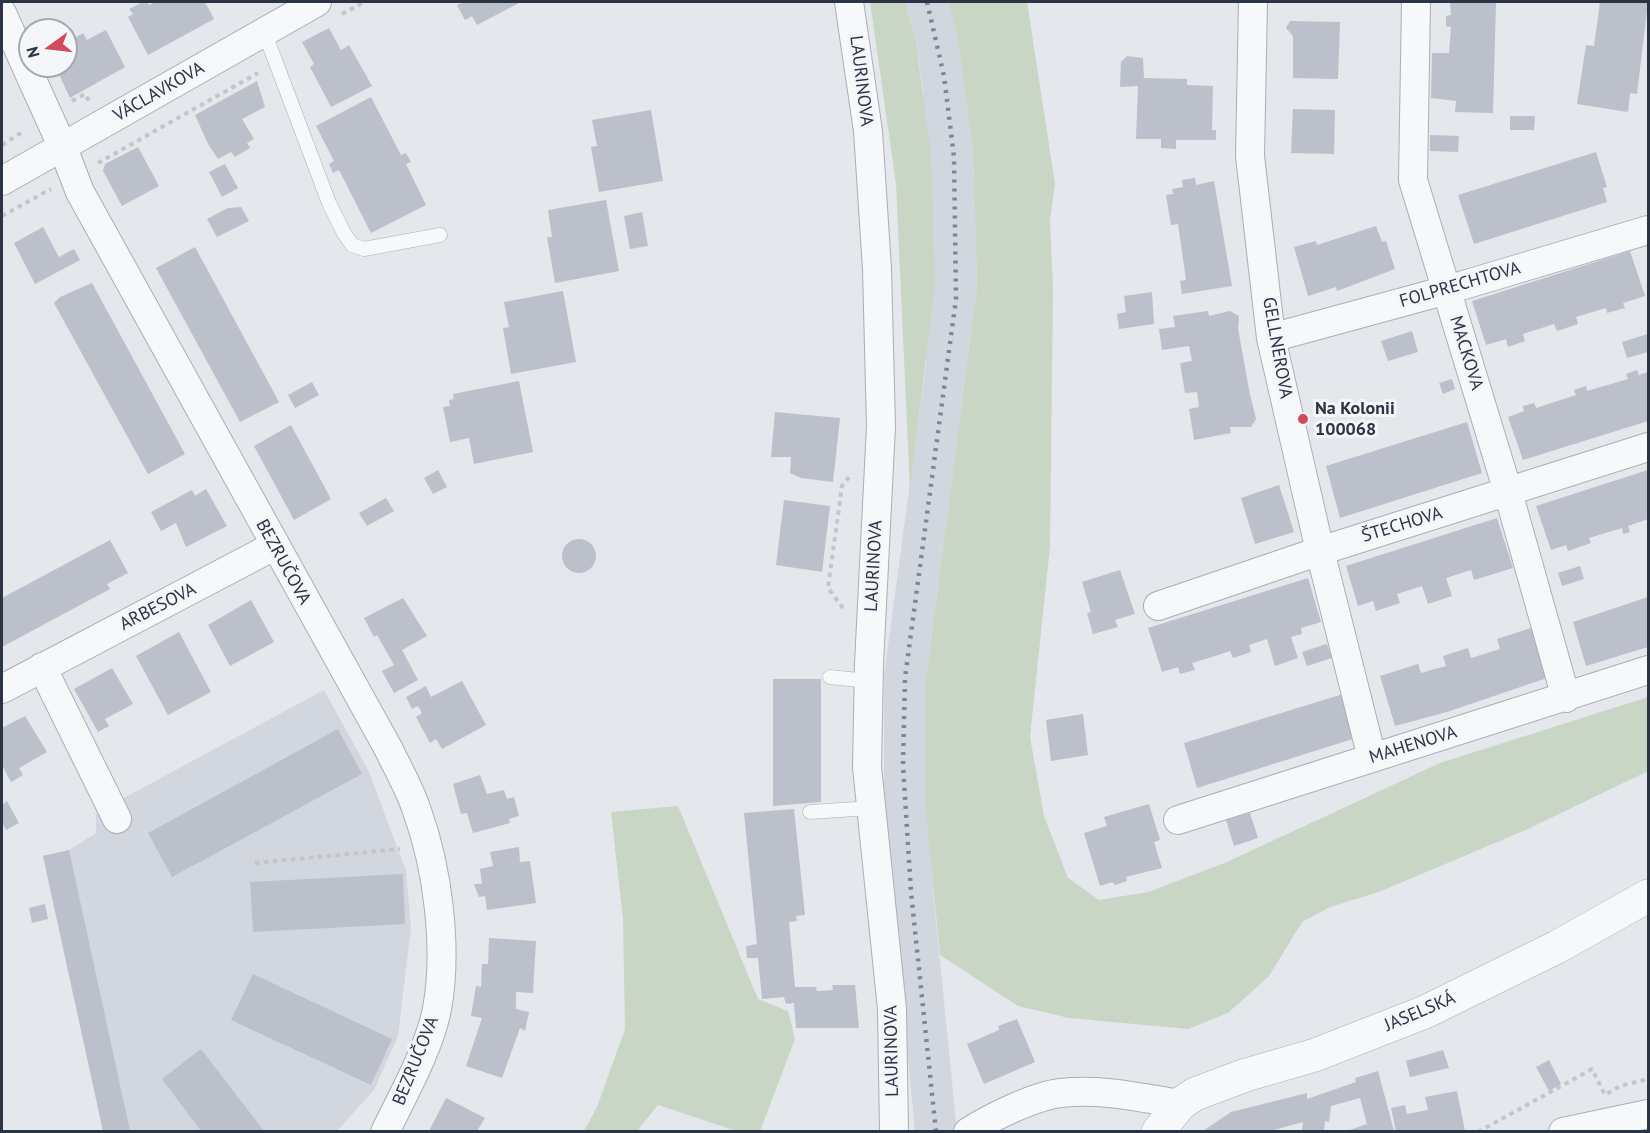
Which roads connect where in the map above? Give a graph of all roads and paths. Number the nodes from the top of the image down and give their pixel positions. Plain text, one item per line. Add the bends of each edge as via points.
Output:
1 (364, 2) edge
2 (849, 2) edge
3 (1253, 2) edge
4 (1416, 2) edge
5 (326, 9) edge
6 (2, 13) edge
7 (264, 31) junction
8 (276, 59) junction
9 (69, 102) dead end
10 (91, 104) dead end
11 (63, 148) junction
12 (2, 181) edge
13 (80, 192) junction
14 (2, 216) edge
15 (1648, 230) edge
16 (440, 235) dead end
17 (1447, 290) junction
18 (1271, 338) junction
19 (1648, 447) edge
20 (855, 468) dead end
21 (1508, 492) junction
22 (274, 546) junction
23 (1320, 551) junction
24 (1158, 606) dead end
25 (846, 612) dead end
26 (42, 667) junction
27 (1648, 670) edge
28 (830, 677) dead end
29 (868, 681) junction
30 (2, 689) edge
31 (1566, 698) junction
32 (1372, 758) junction
33 (871, 808) junction
34 (810, 812) dead end
35 (117, 819) dead end
36 (1178, 820) dead end
37 (427, 846) junction
38 (255, 863) dead end
39 (1648, 896) edge
40 (1648, 1079) edge
41 (1180, 1104) junction
42 (1648, 1114) edge
43 (385, 1131) edge
44 (894, 1131) edge
45 (968, 1131) edge
46 (1158, 1131) edge
47 (1478, 1131) edge
48 (1563, 1131) edge

1 - 5 path
2 - 29 street, LAURINOVA via 868,131 877,269 881,426
3 - 18 street, GELLNEROVA via 1250,156
4 - 17 street, MACKOVA via 1413,180
5 - 7 street, VÁCLAVKOVA
6 - 11 street, BEZRUČOVA
7 - 8 lane
7 - 11 street, VÁCLAVKOVA
8 - 13 path via 267,68 94,165 102,179
8 - 16 lane via 329,203 352,245 364,249
9 - 10 path via 85,94
11 - 12 street, VÁCLAVKOVA
11 - 13 street, BEZRUČOVA
13 - 14 path via 61,202 53,188
13 - 22 street, BEZRUČOVA
15 - 17 street, FOLPRECHTOVA
17 - 18 street, FOLPRECHTOVA
17 - 21 street, MACKOVA
18 - 23 street, GELLNEROVA
19 - 21 street, ŠTECHOVA
20 - 25 path via 842,486 828,588
21 - 23 street, ŠTECHOVA
21 - 31 street, MACKOVA
22 - 26 street, ARBESOVA
22 - 37 street, BEZRUČOVA via 388,748 417,810
23 - 24 street, ŠTECHOVA
23 - 32 street, GELLNEROVA
26 - 30 street, ARBESOVA
26 - 35 street
27 - 31 street, MAHENOVA
28 - 29 lane
29 - 33 street, LAURINOVA via 867,767
31 - 32 street, MAHENOVA
32 - 36 street, MAHENOVA
33 - 34 lane
33 - 44 street, LAURINOVA via 892,1009
37 - 38 path
37 - 43 street, BEZRUČOVA via 442,938 437,1010 412,1078
39 - 41 street, JASELSKÁ via 1557,947 1425,1012 1315,1055 1214,1086
40 - 47 path via 1620,1086 1605,1095 1592,1069
41 - 45 street via 1098,1092 1060,1093 995,1115
41 - 46 street, JASELSKÁ
42 - 48 street

